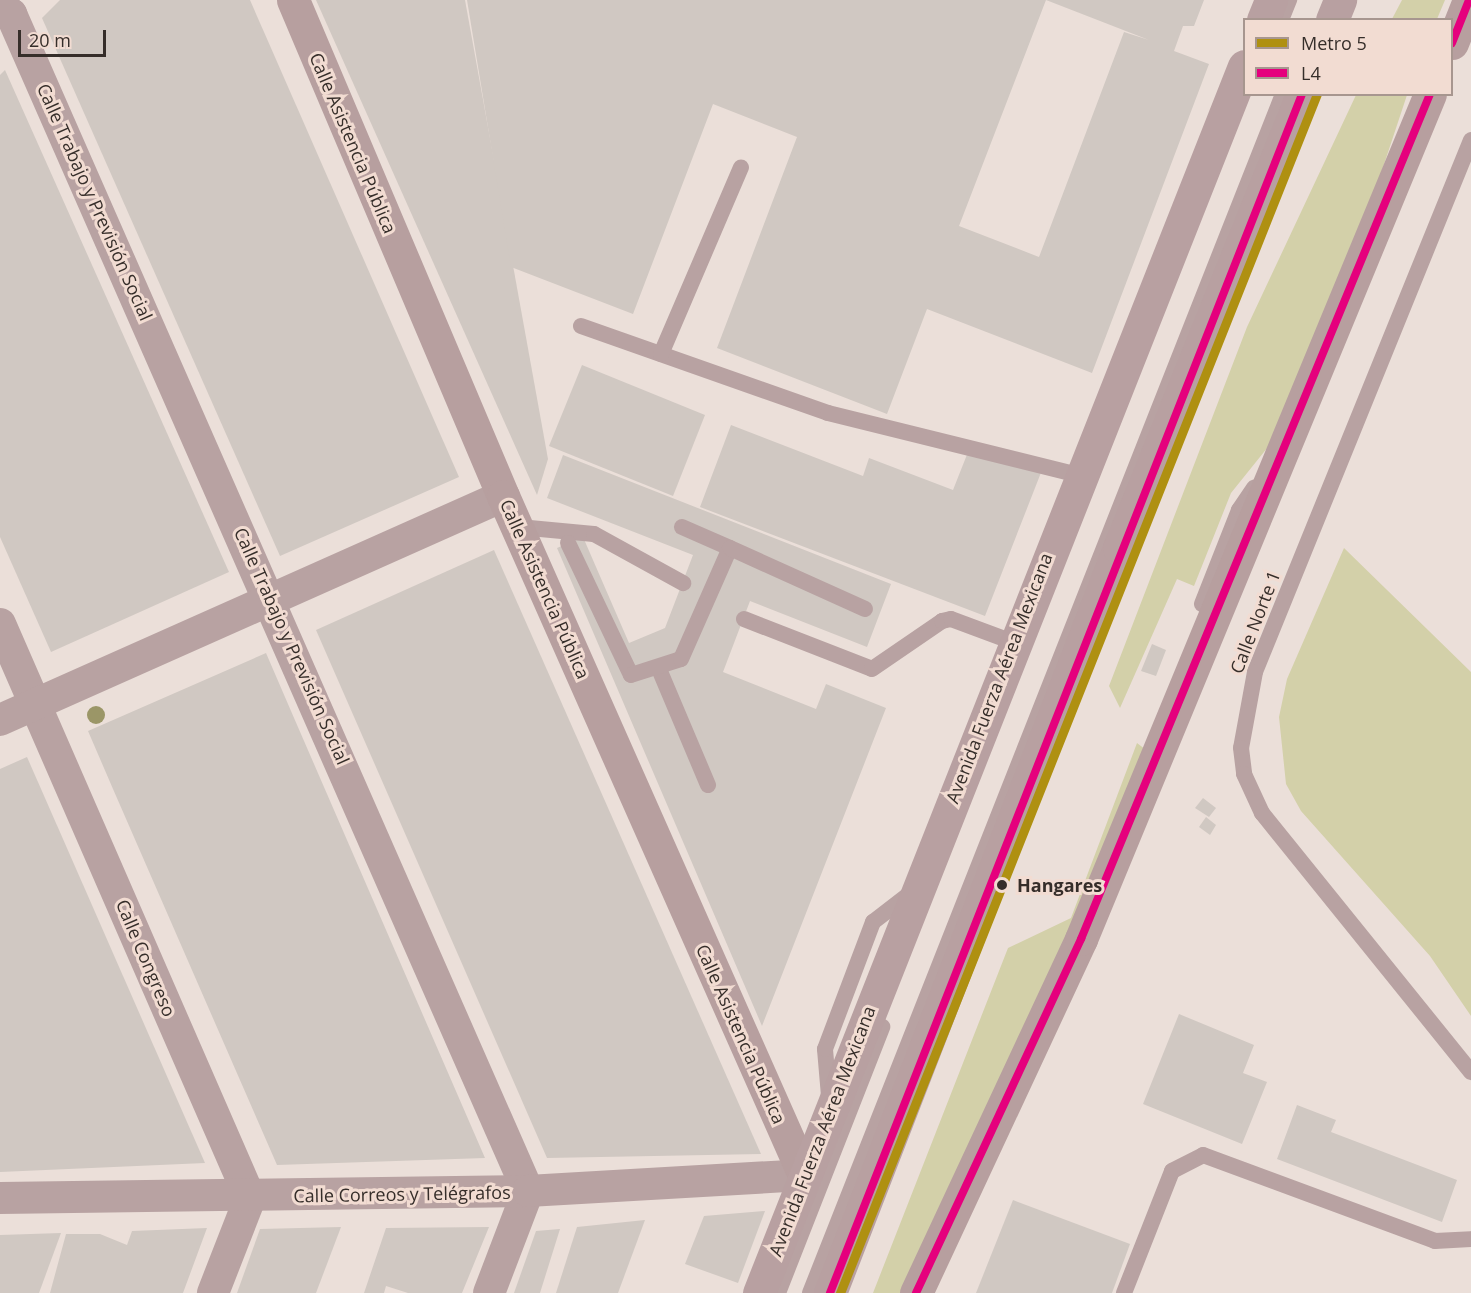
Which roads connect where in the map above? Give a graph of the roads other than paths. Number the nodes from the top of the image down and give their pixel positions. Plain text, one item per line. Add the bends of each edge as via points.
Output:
1 (293, 0) edge
2 (1271, 0) edge
3 (1289, 0) edge
4 (1324, 0) edge
5 (1340, 0) edge
6 (1469, 0) edge
7 (9, 12) edge
8 (1264, 18) edge
9 (1282, 18) edge
10 (1317, 18) edge
11 (1333, 18) edge
12 (1453, 40) edge
13 (1243, 71) edge
14 (1249, 96) edge
15 (1282, 96) edge
16 (1301, 96) edge
17 (1429, 96) edge
18 (1471, 140) edge
19 (741, 167) dead end
20 (581, 326) dead end
21 (661, 354) junction
22 (1079, 475) junction
23 (503, 496) junction
24 (519, 526) junction
25 (682, 527) dead end
26 (564, 536) junction
27 (730, 548) junction
28 (682, 583) dead end
29 (274, 602) junction
30 (865, 609) dead end
31 (744, 619) dead end
32 (0, 624) edge
33 (1013, 642) junction
34 (659, 669) junction
35 (36, 704) junction
36 (0, 720) edge
37 (708, 785) dead end
38 (1471, 1072) edge
39 (804, 1175) junction
40 (528, 1191) junction
41 (0, 1198) edge
42 (250, 1198) junction
43 (1471, 1239) edge
44 (213, 1293) edge
45 (489, 1293) edge
46 (759, 1293) edge
47 (778, 1293) edge
48 (810, 1293) edge
49 (830, 1293) edge
50 (916, 1293) edge
51 (1124, 1293) edge

1 - 23 street, Calle Asistencia Pública
2 - 8 main road
3 - 9 lane
4 - 10 lane
5 - 11 main road
6 - 12 street
7 - 29 street, Calle Trabajo y Previsión Social
13 - 22 main road, Avenida Fuerza Aérea Mexicana
14 - 47 lane
15 - 48 lane
16 - 49 main road via 1119,548
17 - 50 street via 1081,939
18 - 38 lane, Calle Norte 1 via 1255,672 1241,748 1244,774 1262,813
19 - 21 lane
20 - 21 lane
21 - 22 lane via 828,413
22 - 33 main road, Avenida Fuerza Aérea Mexicana
23 - 24 street, Calle Asistencia Pública
23 - 29 street
24 - 26 lane
24 - 39 street, Calle Asistencia Pública
25 - 27 lane
26 - 28 lane via 594,534
26 - 34 lane, bridge via 631,675
27 - 30 lane, bridge
27 - 34 lane, bridge via 681,659
29 - 35 street
29 - 40 street, Calle Trabajo y Previsión Social
31 - 33 lane via 872,669 942,621
32 - 35 street, Calle Congreso
33 - 39 main road, Avenida Fuerza Aérea Mexicana
34 - 37 lane
35 - 36 street
35 - 42 street, Calle Congreso
39 - 40 street, Calle Correos y Telégrafos
39 - 46 main road, Avenida Fuerza Aérea Mexicana
40 - 42 street, Calle Correos y Telégrafos
40 - 45 street
41 - 42 street, Calle Correos y Telégrafos
42 - 44 street
43 - 51 lane via 1435,1241 1203,1155 1173,1171

